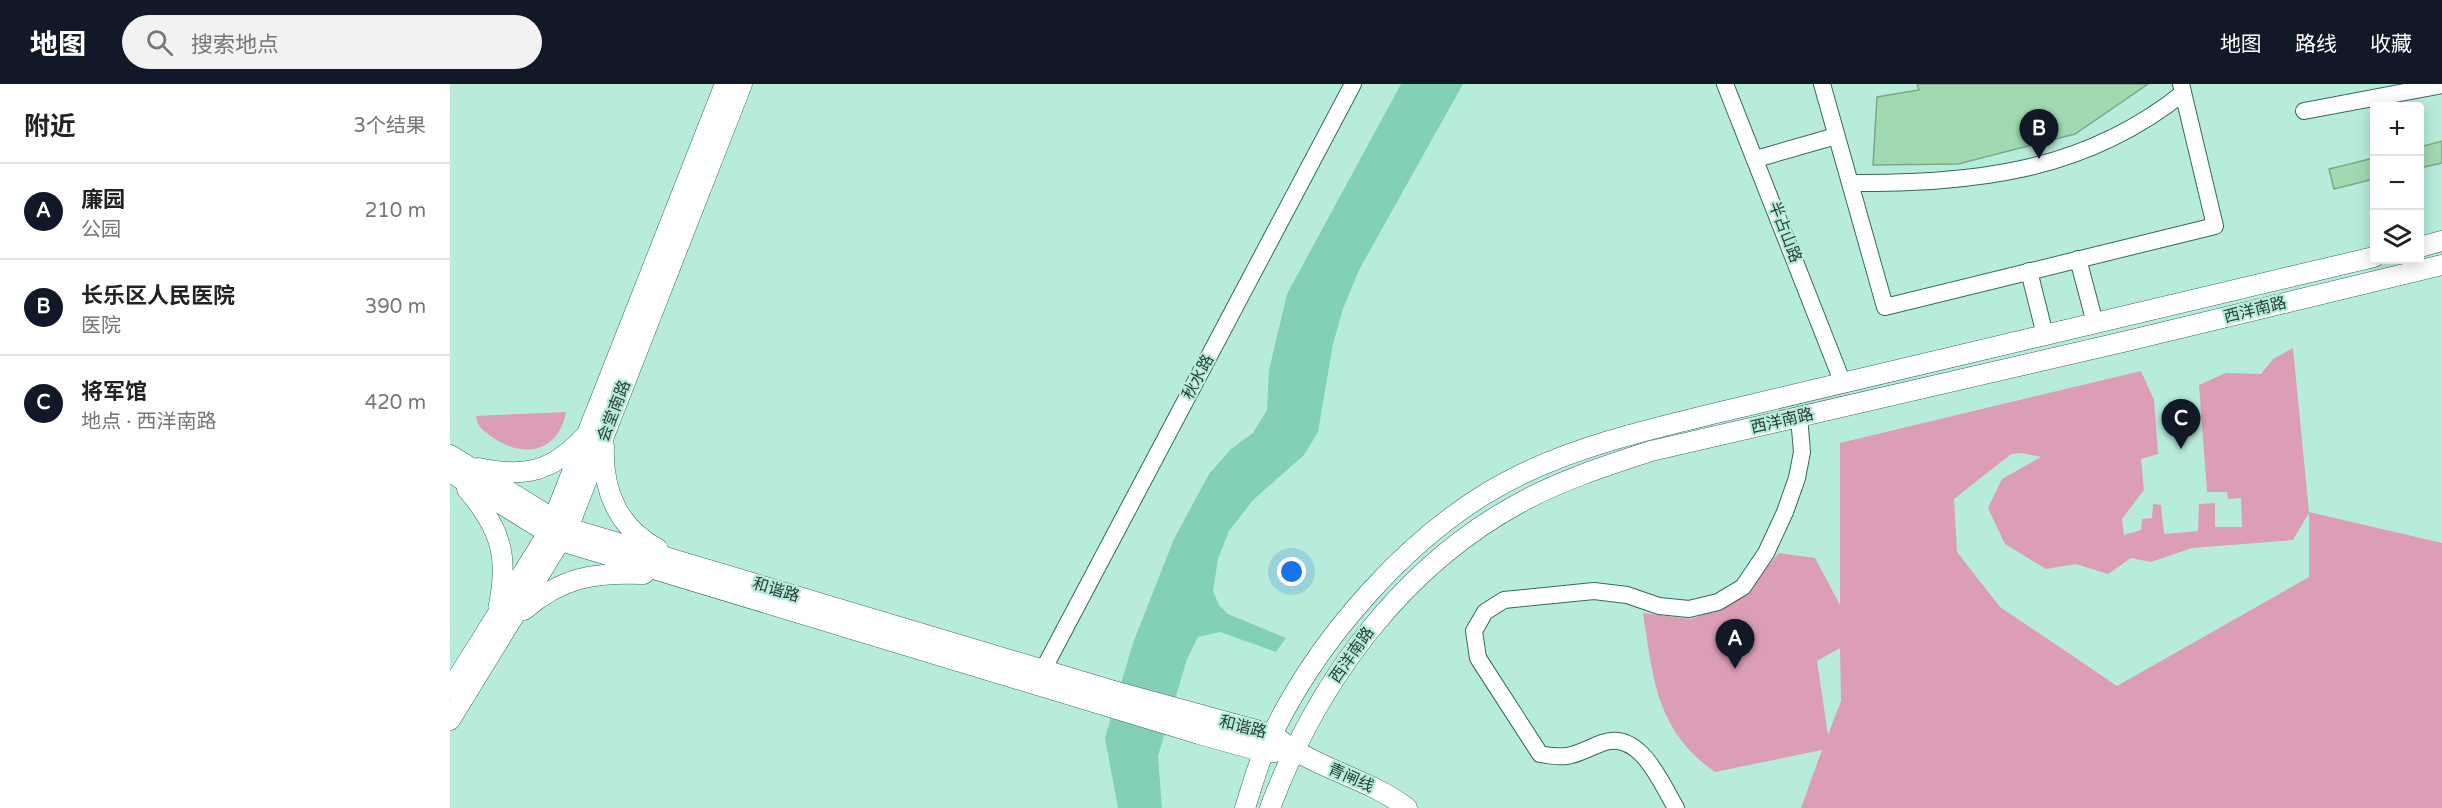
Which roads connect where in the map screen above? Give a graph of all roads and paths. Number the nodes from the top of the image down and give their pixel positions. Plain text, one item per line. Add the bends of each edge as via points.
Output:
1 (725, 84) edge
2 (742, 84) edge
3 (1353, 84) edge
4 (1725, 84) edge
5 (1822, 84) edge
6 (2442, 85) edge
7 (2182, 88) edge
8 (2304, 111) dead end
9 (1836, 136) junction
10 (1756, 159) junction
11 (1851, 183) junction
12 (2442, 241) edge
13 (2424, 246) edge
14 (2370, 258) edge
15 (2078, 259) junction
16 (2442, 265) edge
17 (2029, 271) junction
18 (2095, 323) junction
19 (2045, 335) junction
20 (1842, 381) junction
21 (1799, 417) junction
22 (597, 432) junction
23 (455, 467) edge
24 (558, 530) junction
25 (681, 570) junction
26 (504, 618) junction
27 (1043, 670) junction
28 (450, 690) edge
29 (1112, 699) junction
30 (450, 720) edge
31 (1269, 743) junction
32 (1293, 752) junction
33 (1245, 808) edge
34 (1270, 808) edge
35 (1407, 808) edge
36 (1676, 808) edge

1 - 22 main road, 会堂南路
2 - 22 main road, 会堂南路
3 - 27 street, 秋水路
4 - 10 street, 半占山路
5 - 9 street
6 - 8 street
7 - 11 street via 2163,109 2119,135 2063,159 1943,182
7 - 15 street via 2215,226
9 - 10 street
9 - 11 street
10 - 20 street, 半占山路
11 - 17 street via 1885,307
12 - 13 main road
14 - 18 main road, 西洋南路
15 - 17 street
15 - 18 street
16 - 21 main road, 西洋南路
17 - 19 street
18 - 19 main road, 西洋南路
19 - 20 main road, 西洋南路
20 - 31 main road, 西洋南路 via 1628,435 1569,454 1496,488 1434,533 1365,599 1341,626 1295,694
21 - 32 main road, 西洋南路 via 1651,451 1579,475 1526,499 1466,537 1425,569 1372,626
21 - 36 street via 1802,452 1797,478 1766,553 1743,587 1718,602 1689,609 1594,591 1504,600 1485,612 1474,632 1478,658 1540,754 1562,759 1604,742 1622,742 1646,756
22 - 23 main road via 543,469 514,474
22 - 24 main road, 会堂南路
22 - 25 main road via 614,507 639,537
23 - 24 main road, 和谐路
23 - 26 main road via 500,540 505,567
24 - 25 main road, 和谐路
24 - 26 main road, 会堂南路
25 - 26 main road via 591,575 549,592
25 - 27 main road, 和谐路
25 - 29 main road, 和谐路
26 - 28 main road, 会堂南路
26 - 30 main road, 会堂南路
27 - 29 main road, 和谐路
29 - 31 main road, 和谐路
31 - 32 main road, 和谐路
31 - 33 main road, 西洋南路
32 - 34 main road, 西洋南路
32 - 35 main road, 青闸线 via 1393,797

